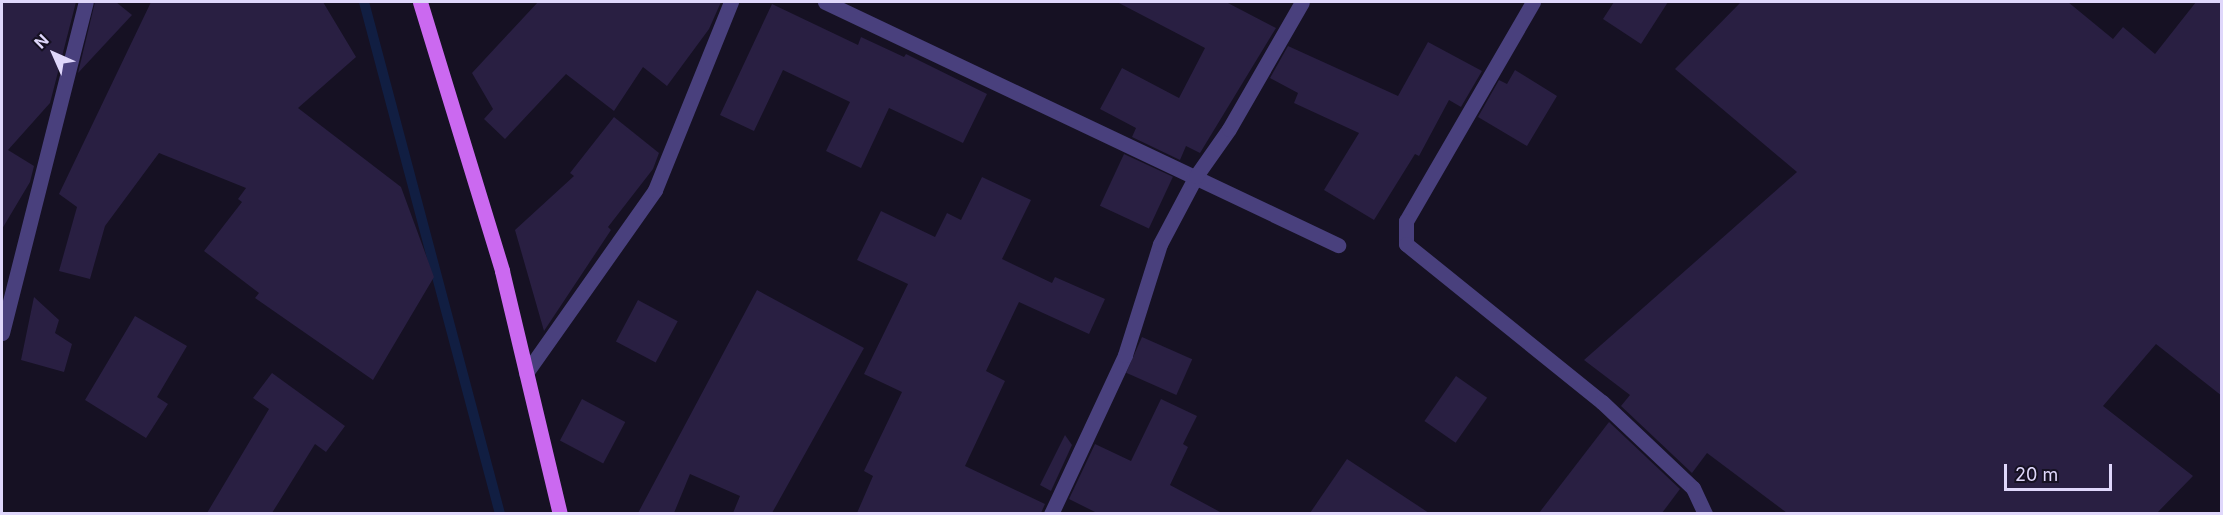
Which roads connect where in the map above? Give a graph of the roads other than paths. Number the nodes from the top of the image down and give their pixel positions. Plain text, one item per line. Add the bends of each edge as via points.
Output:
1 (86, 2) edge
2 (420, 2) edge
3 (731, 2) edge
4 (825, 2) edge
5 (1302, 2) edge
6 (1533, 2) edge
7 (1196, 176) junction
8 (1338, 245) dead end
9 (2, 333) edge
10 (526, 373) junction
11 (560, 513) edge
12 (1051, 513) edge
13 (1705, 513) edge

1 - 9 street
2 - 10 main road via 502,271
3 - 10 street via 655,190
4 - 7 street
5 - 7 street via 1229,129
6 - 13 street via 1406,221 1406,244 1602,402 1693,488
7 - 8 street
7 - 12 street via 1160,244 1125,355
10 - 11 main road

